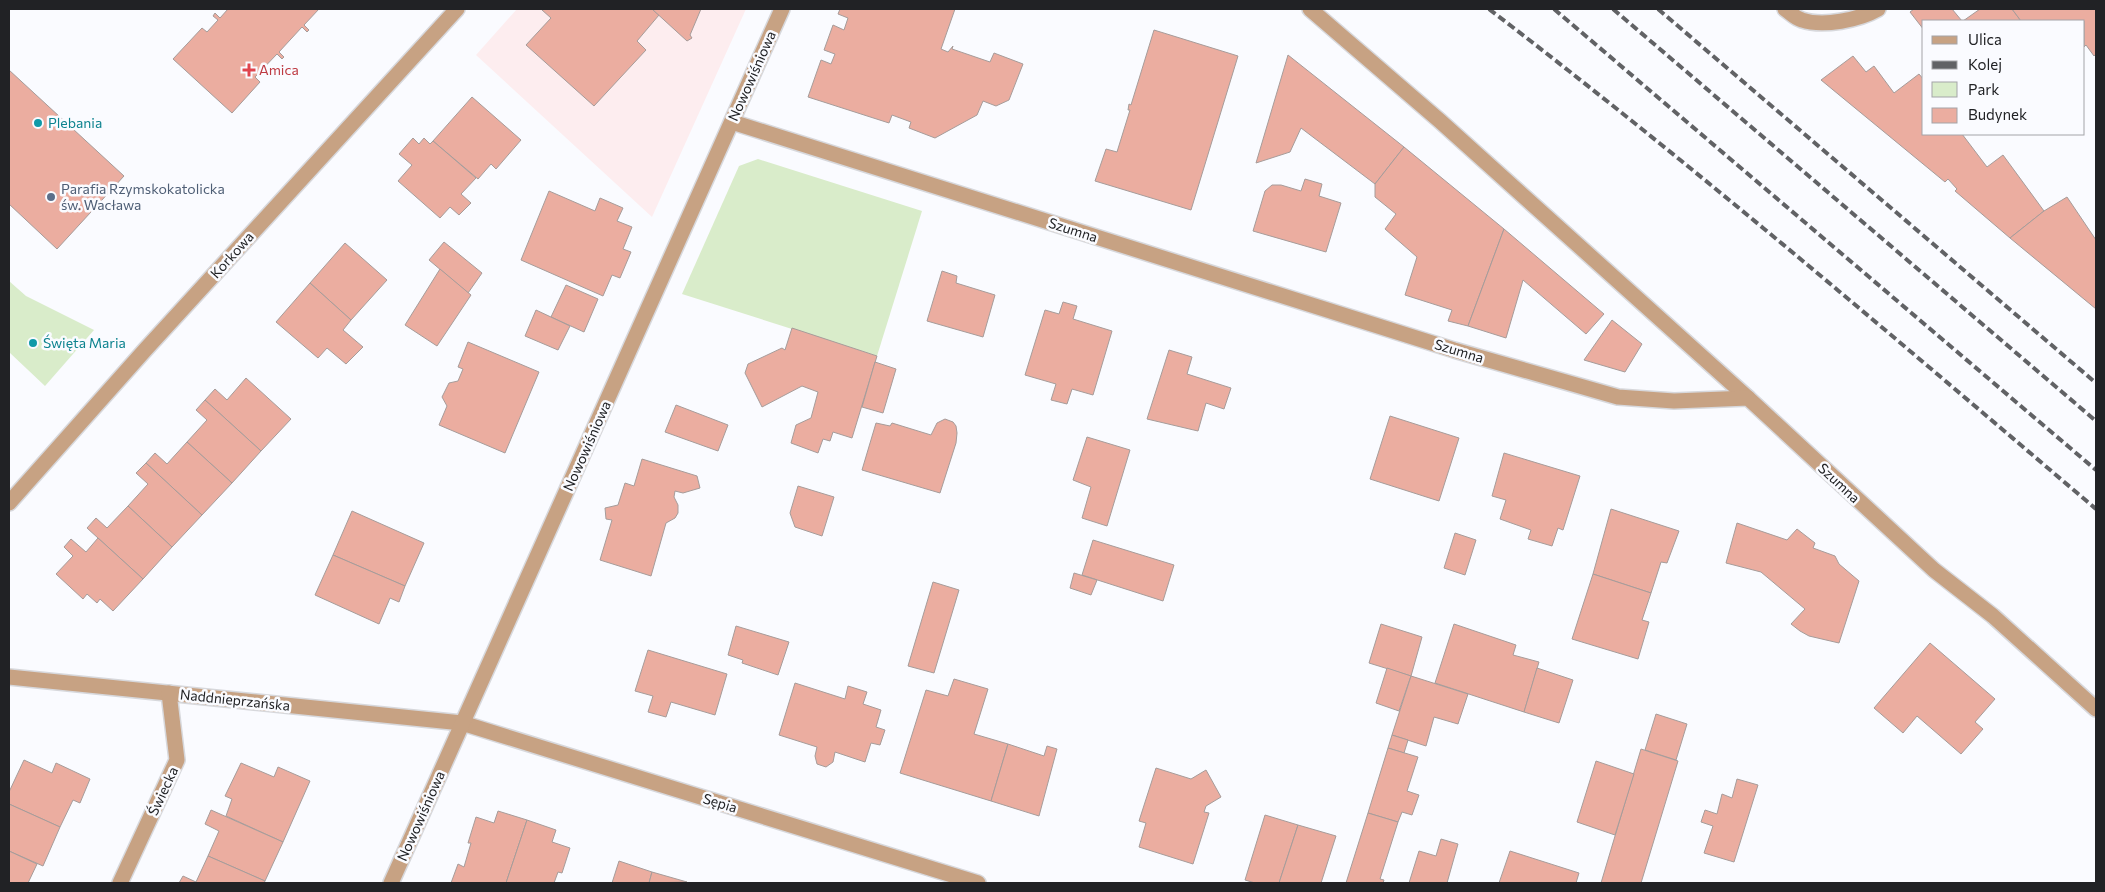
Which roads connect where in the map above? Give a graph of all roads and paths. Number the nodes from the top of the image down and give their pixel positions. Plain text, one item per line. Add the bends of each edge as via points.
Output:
1 (457, 9) edge
2 (782, 9) edge
3 (1310, 9) edge
4 (1785, 9) edge
5 (1878, 9) edge
6 (732, 122) junction
7 (1748, 398) junction
8 (9, 503) edge
9 (9, 677) edge
10 (169, 693) junction
11 (2096, 709) edge
12 (462, 723) junction
13 (120, 883) edge
14 (391, 883) edge
15 (978, 883) edge

1 - 8 street, Korkowa
2 - 6 street, Nowowiśniowa
3 - 7 street via 1440,121
4 - 5 street via 1796,18 1818,22 1843,21
6 - 7 street, Szumna via 1454,350 1618,398 1674,401
6 - 12 street, Nowowiśniowa
7 - 11 street, Szumna via 1934,570 1993,616
9 - 10 street, Naddnieprzańska
10 - 12 street, Naddnieprzańska
10 - 13 street, Świecka via 178,760
12 - 14 street, Nowowiśniowa
12 - 15 street, Sępia

